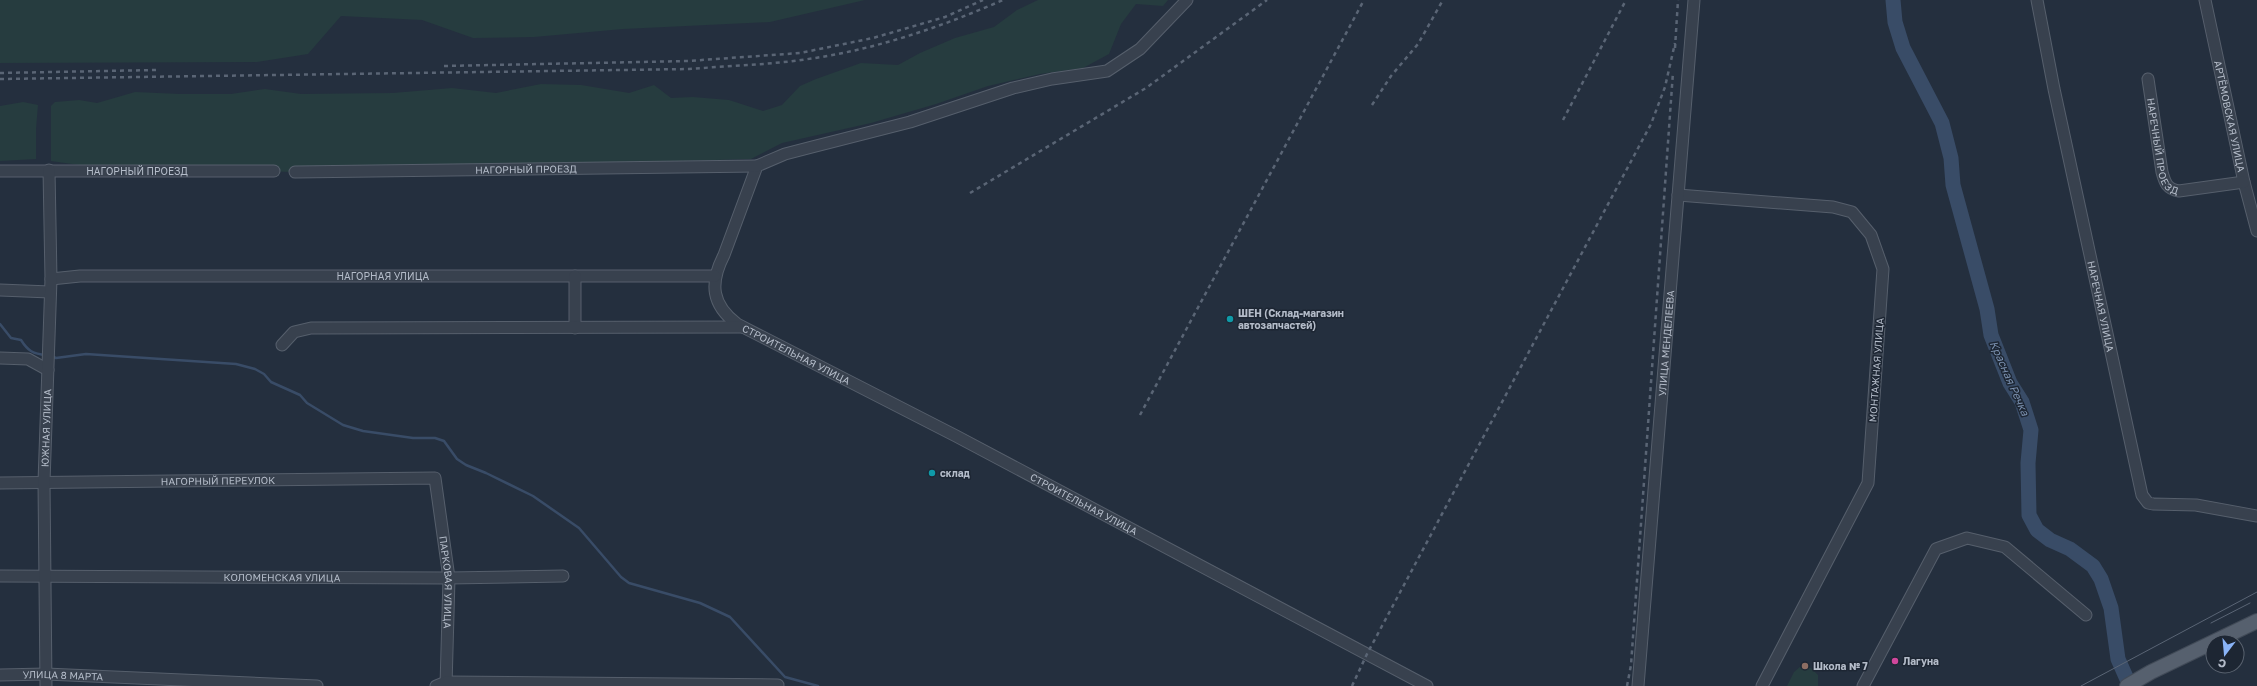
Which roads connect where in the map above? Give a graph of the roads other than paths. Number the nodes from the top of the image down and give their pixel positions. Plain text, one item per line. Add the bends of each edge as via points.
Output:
1 (1187, 0) edge
2 (1694, 0) edge
3 (2037, 0) edge
4 (2205, 0) edge
5 (2148, 79) dead end
6 (757, 166) junction
7 (48, 170) junction
8 (0, 171) edge
9 (274, 171) dead end
10 (295, 172) dead end
11 (2244, 182) junction
12 (1678, 195) junction
13 (2257, 232) edge
14 (575, 276) junction
15 (715, 276) junction
16 (51, 279) junction
17 (0, 290) edge
18 (50, 292) junction
19 (743, 327) junction
20 (575, 328) junction
21 (282, 345) dead end
22 (0, 358) edge
23 (48, 370) junction
24 (435, 478) joint
25 (44, 482) junction
26 (0, 483) edge
27 (2257, 516) edge
28 (44, 574) junction
29 (0, 576) edge
30 (563, 576) dead end
31 (449, 578) junction
32 (2086, 615) dead end
33 (2257, 621) edge
34 (46, 674) junction
35 (0, 675) edge
36 (443, 685) edge
37 (778, 685) edge
38 (46, 686) edge
39 (317, 686) edge
40 (1426, 686) edge
41 (1638, 686) edge
42 (1762, 686) edge
43 (1863, 686) edge
44 (2127, 686) edge

1 - 6 street via 1140,49 1107,71 1013,88 910,122 805,148
2 - 12 street, УЛИЦА МЕНДЕЛЕЕВА
3 - 27 street, НАРЕЧНАЯ УЛИЦА via 2142,495 2148,503 2153,504 2196,505
4 - 11 street, АРТЁМОВСКАЯ УЛИЦА
5 - 11 street, НАРЕЧНЫЙ ПРОЕЗД via 2162,172 2167,186 2179,191
6 - 10 street, НАГОРНЫЙ ПРОЕЗД
6 - 15 street, СТРОИТЕЛЬНАЯ УЛИЦА
7 - 8 street, НАГОРНЫЙ ПРОЕЗД
7 - 9 street, НАГОРНЫЙ ПРОЕЗД
7 - 16 street, ЮЖНАЯ УЛИЦА
11 - 13 street, АРТЁМОВСКАЯ УЛИЦА
12 - 41 street, УЛИЦА МЕНДЕЛЕЕВА
12 - 42 street, МОНТАЖНАЯ УЛИЦА via 1833,207 1852,212 1871,235 1883,269 1868,483
14 - 15 street, НАГОРНАЯ УЛИЦА
14 - 16 street, НАГОРНАЯ УЛИЦА via 80,276
14 - 20 street
15 - 19 street, СТРОИТЕЛЬНАЯ УЛИЦА via 717,301 721,310
16 - 18 street, ЮЖНАЯ УЛИЦА
17 - 18 street
18 - 23 street, ЮЖНАЯ УЛИЦА
19 - 20 street
19 - 40 street, СТРОИТЕЛЬНАЯ УЛИЦА via 1071,497
20 - 21 street via 311,328 294,332
22 - 23 street via 28,360
23 - 25 street, ЮЖНАЯ УЛИЦА
24 - 25 street, НАГОРНЫЙ ПЕРЕУЛОК
24 - 31 street, ПАРКОВАЯ УЛИЦА
25 - 26 street, НАГОРНЫЙ ПЕРЕУЛОК
25 - 28 street, ЮЖНАЯ УЛИЦА
28 - 29 street, КОЛОМЕНСКАЯ УЛИЦА
28 - 31 street, КОЛОМЕНСКАЯ УЛИЦА
28 - 34 street, ЮЖНАЯ УЛИЦА
30 - 31 street, КОЛОМЕНСКАЯ УЛИЦА
31 - 36 street, ПАРКОВАЯ УЛИЦА
32 - 43 street via 2005,547 1967,538 1936,549
33 - 44 main road
34 - 35 street, УЛИЦА 8 МАРТА
34 - 38 street, ЮЖНАЯ УЛИЦА
34 - 39 street, УЛИЦА 8 МАРТА
36 - 37 street

